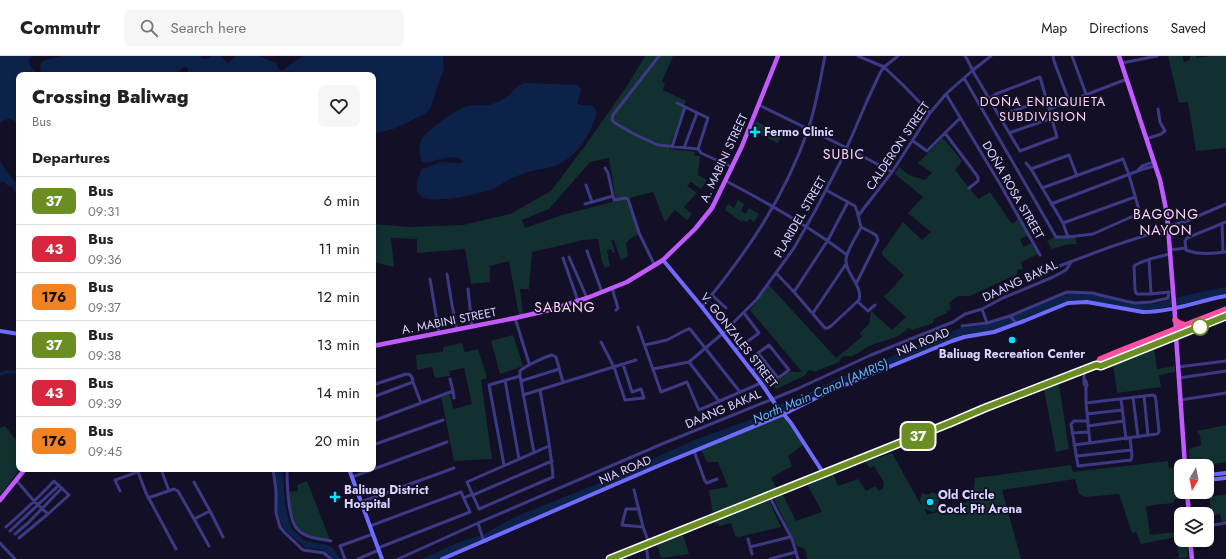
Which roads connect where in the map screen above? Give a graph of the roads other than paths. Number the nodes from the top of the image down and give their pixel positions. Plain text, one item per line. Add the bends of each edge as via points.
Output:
1 (659, 56) edge
2 (778, 56) edge
3 (825, 56) edge
4 (858, 56) edge
5 (898, 56) edge
6 (965, 56) edge
7 (990, 56) edge
8 (1053, 56) edge
9 (1072, 56) edge
10 (1119, 56) edge
11 (1157, 56) edge
12 (1122, 63) junction
13 (884, 67) junction
14 (973, 70) junction
15 (964, 78) junction
16 (1127, 78) junction
17 (946, 94) junction
18 (1086, 94) junction
19 (989, 99) junction
20 (1047, 99) junction
21 (1069, 100) junction
22 (677, 103) dead end
23 (759, 105) junction
24 (685, 107) junction
25 (1049, 108) junction
26 (1158, 109) dead end
27 (697, 113) junction
28 (930, 113) junction
29 (1000, 116) junction
30 (960, 118) junction
31 (1052, 118) junction
32 (808, 129) junction
33 (945, 133) junction
34 (1009, 133) junction
35 (1146, 138) junction
36 (913, 141) junction
37 (672, 147) junction
38 (684, 148) junction
39 (847, 148) junction
40 (698, 149) junction
41 (1026, 163) dead end
42 (1154, 164) junction
43 (732, 167) junction
44 (605, 168) dead end
45 (1031, 169) junction
46 (892, 172) junction
47 (1129, 175) junction
48 (1077, 176) junction
49 (726, 181) junction
50 (586, 185) dead end
51 (969, 188) dead end
52 (1042, 188) junction
53 (826, 190) junction
54 (613, 196) junction
55 (1135, 196) junction
56 (592, 202) junction
57 (848, 202) junction
58 (585, 204) dead end
59 (1051, 204) junction
60 (1226, 204) edge
61 (774, 207) junction
62 (858, 216) junction
63 (1224, 222) edge
64 (1063, 223) junction
65 (807, 226) junction
66 (1168, 227) junction
67 (861, 228) junction
68 (1068, 237) junction
69 (828, 240) junction
70 (1186, 248) junction
71 (587, 251) dead end
72 (1169, 252) junction
73 (1224, 252) edge
74 (847, 255) junction
75 (1040, 255) dead end
76 (569, 257) dead end
77 (562, 258) dead end
78 (1149, 259) junction
79 (663, 260) junction
80 (1072, 261) junction
81 (846, 264) junction
82 (655, 266) junction
83 (1054, 268) dead end
84 (776, 273) junction
85 (447, 274) dead end
86 (430, 279) dead end
87 (856, 284) junction
88 (612, 288) junction
89 (468, 289) dead end
90 (602, 292) junction
91 (794, 292) junction
92 (1172, 293) junction
93 (1151, 294) junction
94 (712, 295) junction
95 (1226, 296) edge
96 (587, 298) junction
97 (578, 301) junction
98 (858, 302) junction
99 (875, 305) dead end
100 (702, 307) junction
101 (726, 308) dead end
102 (1174, 308) junction
103 (982, 309) junction
104 (1226, 309) edge
105 (616, 310) dead end
106 (744, 313) junction
107 (813, 313) junction
108 (1226, 313) edge
109 (1226, 316) edge
110 (1011, 317) junction
111 (515, 318) junction
112 (1175, 320) junction
113 (1016, 322) junction
114 (987, 323) junction
115 (1186, 325) junction
116 (472, 326) junction
117 (962, 326) dead end
118 (638, 327) dead end
119 (457, 329) junction
120 (1176, 329) junction
121 (0, 331) edge
122 (439, 333) junction
123 (16, 334) edge
124 (722, 334) junction
125 (1176, 336) junction
126 (601, 342) dead end
127 (376, 345) edge
128 (645, 345) junction
129 (706, 348) junction
130 (736, 350) junction
131 (636, 360) dead end
132 (765, 361) junction
133 (1226, 361) edge
134 (689, 362) junction
135 (529, 363) dead end
136 (623, 364) junction
137 (1096, 365) junction
138 (614, 367) junction
139 (1178, 367) junction
140 (559, 369) junction
141 (653, 369) junction
142 (751, 370) junction
143 (1084, 370) junction
144 (1226, 371) edge
145 (520, 376) junction
146 (1179, 378) junction
147 (450, 379) dead end
148 (505, 380) junction
149 (521, 381) junction
150 (413, 382) junction
151 (563, 382) junction
152 (762, 383) junction
153 (376, 384) edge
154 (452, 390) junction
155 (540, 390) junction
156 (740, 392) junction
157 (1226, 393) edge
158 (523, 395) junction
159 (376, 396) edge
160 (1144, 396) junction
161 (454, 398) dead end
162 (772, 398) junction
163 (1133, 398) junction
164 (1121, 399) junction
165 (1180, 400) junction
166 (719, 401) junction
167 (1086, 403) junction
168 (421, 404) junction
169 (1122, 410) junction
170 (783, 413) junction
171 (1087, 414) junction
172 (376, 420) edge
173 (443, 420) dead end
174 (1088, 421) junction
175 (1124, 421) junction
176 (1088, 426) junction
177 (1089, 432) junction
178 (1072, 433) junction
179 (1148, 436) junction
180 (1138, 437) junction
181 (1130, 438) junction
182 (1126, 439) junction
183 (447, 442) dead end
184 (1090, 442) junction
185 (376, 444) edge
186 (1074, 445) junction
187 (549, 446) junction
188 (1131, 450) junction
189 (694, 451) junction
190 (534, 453) junction
191 (1077, 456) junction
192 (519, 459) junction
193 (1184, 459) edge
194 (552, 461) junction
195 (504, 465) junction
196 (454, 468) dead end
197 (376, 469) edge
198 (23, 472) edge
199 (135, 472) edge
200 (138, 472) edge
201 (162, 472) edge
202 (273, 472) edge
203 (287, 472) edge
204 (350, 472) edge
205 (368, 472) edge
206 (1226, 473) edge
207 (824, 474) junction
208 (1214, 474) edge
209 (352, 478) junction
210 (1226, 478) edge
211 (717, 479) dead end
212 (1214, 479) edge
213 (16, 480) junction
214 (194, 482) dead end
215 (59, 485) junction
216 (62, 488) junction
217 (634, 490) dead end
218 (120, 491) dead end
219 (168, 491) junction
220 (473, 495) junction
221 (769, 496) junction
222 (148, 498) junction
223 (464, 499) junction
224 (0, 500) edge
225 (34, 501) junction
226 (361, 502) junction
227 (38, 505) junction
228 (42, 509) junction
229 (639, 509) junction
230 (210, 511) junction
231 (48, 514) junction
232 (194, 519) junction
233 (478, 523) junction
234 (1226, 523) edge
235 (1214, 525) edge
236 (370, 526) junction
237 (6, 527) dead end
238 (643, 527) junction
239 (10, 530) dead end
240 (15, 534) dead end
241 (373, 534) junction
242 (223, 537) dead end
243 (790, 537) junction
244 (19, 538) dead end
245 (748, 539) dead end
246 (331, 542) dead end
247 (484, 542) junction
248 (0, 543) edge
249 (647, 544) junction
250 (209, 546) dead end
251 (750, 546) junction
252 (1191, 547) edge
253 (176, 549) dead end
254 (379, 549) junction
255 (796, 552) junction
256 (752, 554) dead end
257 (779, 558) edge
258 (15, 559) edge
259 (331, 559) edge
260 (345, 559) edge
261 (358, 559) edge
262 (382, 559) edge
263 (398, 559) edge
264 (442, 559) edge
265 (610, 559) edge
266 (648, 559) edge
267 (770, 559) edge
268 (798, 559) edge
269 (1192, 559) edge

1 - 37 street via 612,119 654,144
2 - 23 main road, A. MABINI STREET
3 - 32 street
4 - 13 street
5 - 13 street, PLARIDEL STREET
6 - 14 street
7 - 14 street, CALDERON STREET
8 - 21 street
9 - 18 street
10 - 12 main road
11 - 12 street
12 - 16 main road
13 - 28 street
13 - 39 street, PLARIDEL STREET
14 - 15 street, CALDERON STREET
14 - 19 street
15 - 17 street, CALDERON STREET
15 - 68 street via 1056,237
16 - 18 street
16 - 35 main road
17 - 28 street, CALDERON STREET
17 - 30 street, DOÑA ROSA STREET
18 - 21 street
19 - 20 street via 1040,78
19 - 29 street
20 - 25 street
20 - 29 street
21 - 25 street
22 - 24 street
23 - 32 street
23 - 43 main road, A. MABINI STREET
24 - 27 street
24 - 37 street
25 - 31 street
26 - 35 street via 1164,131
27 - 38 street
27 - 40 street via 708,118
28 - 36 street, CALDERON STREET
29 - 34 street
30 - 33 street
30 - 75 street, DOÑA ROSA STREET
31 - 34 street
31 - 34 street via 1057,136 1020,150
32 - 39 street
32 - 61 street
33 - 36 street via 927,150
33 - 51 street via 978,177 978,181
35 - 42 main road
36 - 46 street, CALDERON STREET
37 - 38 street
38 - 40 street
39 - 46 street
39 - 53 street, PLARIDEL STREET
40 - 43 street via 701,153
41 - 45 street
42 - 47 street
42 - 66 main road via 1164,196
43 - 49 main road, A. MABINI STREET
44 - 54 street
45 - 48 street via 1069,155
45 - 52 street
46 - 62 street, CALDERON STREET
47 - 48 street via 1123,159
47 - 55 street
47 - 59 street
48 - 52 street
49 - 61 street
49 - 79 main road, A. MABINI STREET via 705,218
50 - 56 street
52 - 59 street
53 - 57 street
53 - 65 street, PLARIDEL STREET
54 - 56 street
54 - 82 street via 614,200 628,200
55 - 64 street
55 - 68 street via 1140,213 1092,234
56 - 58 street
57 - 62 street via 856,208
57 - 69 street
59 - 64 street
60 - 66 street, DAANG BAKAL
61 - 65 street
61 - 94 street via 746,251
62 - 67 street
63 - 70 street via 1187,238
63 - 73 street
64 - 68 street
65 - 69 street
65 - 84 street, PLARIDEL STREET
66 - 72 main road
66 - 80 street, DAANG BAKAL
67 - 74 street
67 - 87 street via 876,235 878,240
69 - 74 street
69 - 91 street
70 - 72 street
70 - 73 street via 1195,253
71 - 90 street
72 - 78 street
72 - 92 main road
74 - 81 street
76 - 96 street
77 - 97 street
78 - 93 street
78 - 93 street via 1135,264 1133,268 1136,293
79 - 82 main road, A. MABINI STREET
79 - 100 street, V. GONZALES STREET
80 - 83 street, DAANG BAKAL
80 - 103 street, DAANG BAKAL via 1066,270 1053,277
81 - 87 street
81 - 107 street
82 - 88 main road, A. MABINI STREET
84 - 91 street
84 - 106 street, PLARIDEL STREET
85 - 119 street
86 - 122 street
87 - 98 street via 860,292
88 - 90 main road, A. MABINI STREET
88 - 105 street via 618,308
89 - 116 street
90 - 96 main road, A. MABINI STREET
91 - 107 street
92 - 93 street
92 - 102 main road
92 - 110 street via 1168,298 1143,303 1092,293 1067,292
94 - 100 street
94 - 101 street
95 - 102 street, NIA ROAD
96 - 97 main road, A. MABINI STREET
97 - 111 main road, A. MABINI STREET
98 - 99 street via 868,311
98 - 107 street via 828,328 825,328
100 - 124 street, V. GONZALES STREET
102 - 112 main road
102 - 113 street, NIA ROAD via 1143,312 1093,302 1080,302 1062,305
103 - 114 street
103 - 162 street, DAANG BAKAL via 965,314 953,322
104 - 115 highway
106 - 124 street, PLARIDEL STREET
106 - 130 street via 759,333
108 - 137 highway, bridge
109 - 125 highway
110 - 113 street
110 - 114 street
111 - 116 main road, A. MABINI STREET
111 - 135 street
112 - 115 highway
112 - 120 main road
113 - 170 street, NIA ROAD via 994,332 952,341
114 - 117 street
115 - 120 highway
116 - 119 main road, A. MABINI STREET
118 - 128 street
119 - 122 main road, A. MABINI STREET
120 - 137 highway via 1100,359
121 - 123 street
122 - 127 main road, A. MABINI STREET
124 - 129 street, PLARIDEL STREET
124 - 130 street, V. GONZALES STREET
125 - 137 highway via 1101,366
125 - 139 main road
126 - 138 street
128 - 129 street via 667,340 689,329
128 - 141 street
129 - 134 street, PLARIDEL STREET
129 - 156 street
130 - 142 street, V. GONZALES STREET
131 - 136 street
132 - 132 street via 778,378 789,370 769,345 758,352
132 - 142 street
133 - 139 street
134 - 141 street
134 - 166 street
136 - 138 street
136 - 138 street via 632,392 641,389 644,398 625,400
137 - 143 highway
138 - 151 street
139 - 146 main road
140 - 145 street via 556,357 550,356 521,370
140 - 149 street
140 - 151 street
141 - 166 street via 661,392 687,382 699,410
142 - 152 street, V. GONZALES STREET
143 - 167 street via 1087,385
143 - 207 highway
144 - 146 street
145 - 148 street
145 - 149 street
146 - 165 main road
147 - 154 street
148 - 192 street
148 - 195 street via 489,385
149 - 158 street
150 - 153 street via 412,376 406,374
150 - 159 street
150 - 168 street
151 - 155 street
152 - 156 street
152 - 162 street, V. GONZALES STREET
154 - 161 street
154 - 168 street
155 - 158 street
155 - 187 street
156 - 166 street
157 - 165 street
158 - 190 street
160 - 163 street
160 - 179 street
160 - 179 street via 1153,395 1156,398 1158,434
162 - 170 street, V. GONZALES STREET
162 - 233 street, DAANG BAKAL
163 - 164 street
163 - 180 street
164 - 167 street
164 - 169 street
165 - 193 main road
167 - 171 street
168 - 172 street
169 - 171 street
169 - 175 street
170 - 189 street, NIA ROAD
170 - 207 street, V. GONZALES STREET
171 - 174 street
173 - 185 street
174 - 176 street
174 - 178 street via 1072,422
175 - 176 street
175 - 182 street
176 - 177 street
177 - 178 street
177 - 184 street
178 - 186 street
179 - 180 street
180 - 181 street
181 - 182 street
181 - 188 street
182 - 184 street
183 - 197 street
184 - 186 street
186 - 191 street
187 - 190 street
187 - 194 street
188 - 191 street
188 - 191 street via 1132,459 1127,461 1078,466
189 - 211 street via 705,481
189 - 247 street, NIA ROAD
190 - 192 street
192 - 195 street
194 - 220 street
194 - 220 street via 553,477 500,500 479,509
195 - 220 street via 467,482
196 - 226 street
198 - 213 main road
199 - 218 street via 115,480
200 - 222 street
201 - 219 street
202 - 259 street via 276,513 280,527 303,550 324,553
203 - 246 street via 290,511 296,529 307,536
204 - 209 street
205 - 209 street
206 - 208 street
207 - 221 highway
209 - 226 street
210 - 212 street
213 - 224 main road
213 - 225 street
214 - 230 street
215 - 216 street
215 - 225 street via 54,481
215 - 227 street
216 - 228 street
216 - 231 street via 69,495
217 - 229 street
219 - 222 street
219 - 232 street via 178,491
220 - 223 street
221 - 243 street
221 - 249 highway
222 - 253 street
223 - 236 street via 461,492
223 - 254 street via 470,512
225 - 227 street
225 - 237 street
226 - 236 street
227 - 228 street
227 - 239 street
228 - 231 street
228 - 240 street
229 - 238 street
229 - 238 street via 626,509 622,527
230 - 232 street
230 - 242 street
231 - 244 street
232 - 250 street
233 - 247 street
233 - 263 street, DAANG BAKAL
234 - 235 street
236 - 241 street
238 - 249 street
241 - 254 street
241 - 260 street via 340,546
243 - 251 street
243 - 255 street
245 - 251 street
247 - 264 street, NIA ROAD
248 - 258 street
249 - 265 highway
249 - 266 street
251 - 256 street
252 - 269 main road
254 - 261 street
254 - 262 street
255 - 257 street
255 - 268 street
257 - 267 street

